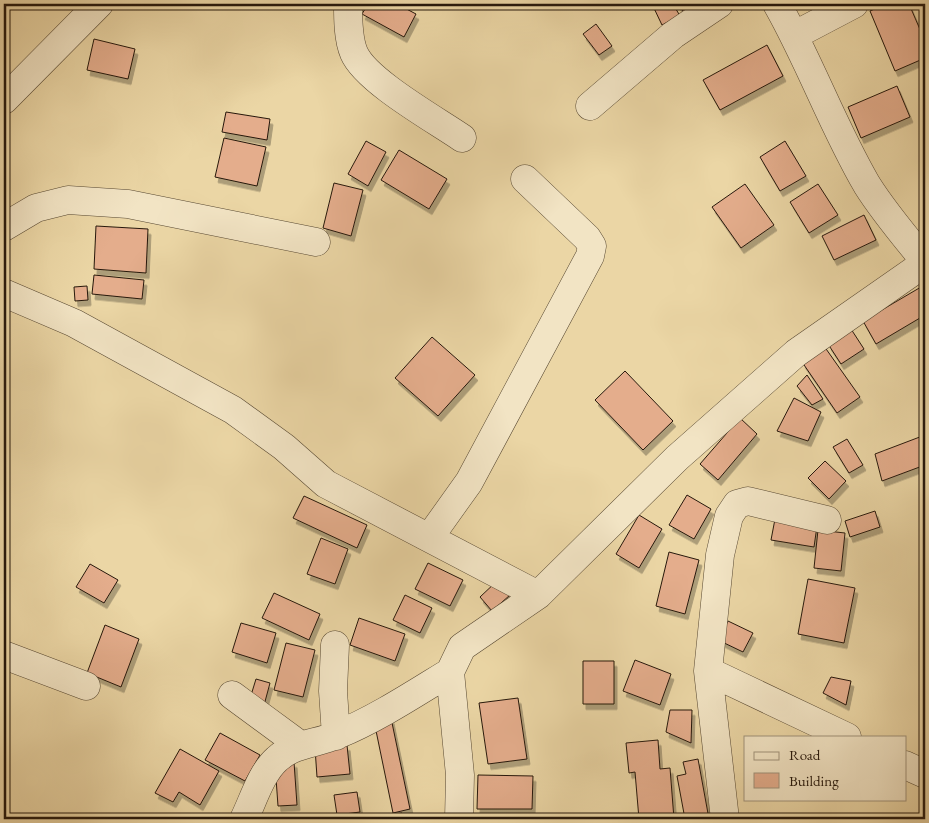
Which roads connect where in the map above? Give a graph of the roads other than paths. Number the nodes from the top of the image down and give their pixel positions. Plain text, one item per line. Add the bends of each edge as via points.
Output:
1 (99, 4) edge
2 (348, 4) edge
3 (719, 4) edge
4 (777, 4) edge
5 (854, 4) edge
6 (794, 35) junction
7 (4, 100) edge
8 (590, 106) dead end
9 (462, 138) dead end
10 (525, 179) dead end
11 (4, 227) edge
12 (316, 242) dead end
13 (925, 262) edge
14 (4, 293) edge
15 (827, 520) dead end
16 (429, 538) junction
17 (538, 594) junction
18 (335, 645) dead end
19 (4, 654) edge
20 (708, 670) junction
21 (450, 672) junction
22 (86, 686) dead end
23 (232, 694) dead end
24 (336, 736) junction
25 (844, 736) edge
26 (300, 745) junction
27 (906, 765) edge
28 (925, 774) edge
29 (244, 819) edge
30 (460, 819) edge
31 (724, 819) edge

1 - 7 street
2 - 9 street via 354,54 374,78
3 - 8 street via 673,35
4 - 6 street
5 - 6 street
6 - 13 street via 868,185
10 - 16 street via 587,238 592,246 590,256 469,482
11 - 12 street via 36,208 68,200 128,204
13 - 17 street via 796,353 677,458
14 - 16 street via 74,323 233,410 284,447 326,484
15 - 20 street via 748,501 737,504 729,516 720,555
16 - 17 street
17 - 21 street via 462,647
18 - 24 street via 333,691
19 - 22 street
20 - 25 street
20 - 31 street
21 - 24 street
21 - 30 street via 460,775
23 - 26 street
24 - 26 street
26 - 29 street via 276,760
27 - 28 street

